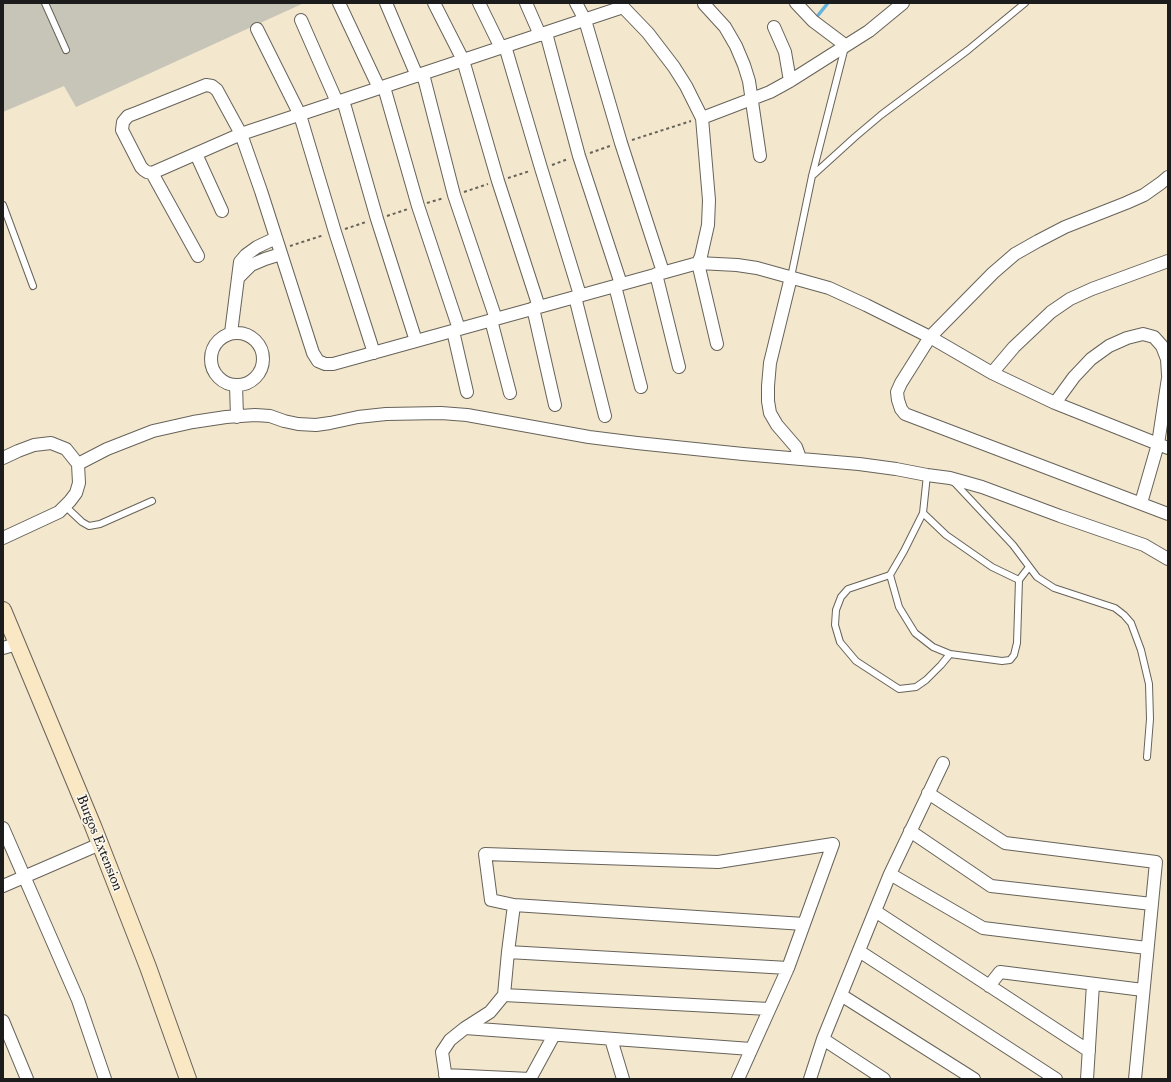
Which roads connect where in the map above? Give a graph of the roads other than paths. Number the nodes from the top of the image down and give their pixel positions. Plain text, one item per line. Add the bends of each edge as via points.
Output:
1 (45, 3) edge
2 (339, 3) edge
3 (386, 3) edge
4 (434, 3) edge
5 (479, 3) edge
6 (526, 3) edge
7 (576, 3) edge
8 (796, 3) edge
9 (903, 3) edge
10 (1025, 3) edge
11 (704, 4) edge
12 (622, 5) edge
13 (301, 20) dead end
14 (585, 20) junction
15 (774, 27) dead end
16 (257, 29) dead end
17 (543, 34) junction
18 (846, 45) junction
19 (503, 47) junction
20 (66, 50) dead end
21 (463, 60) junction
22 (420, 75) junction
23 (790, 81) junction
24 (382, 88) junction
25 (751, 99) junction
26 (340, 101) junction
27 (300, 115) junction
28 (702, 118) junction
29 (241, 134) junction
30 (196, 154) junction
31 (760, 156) dead end
32 (152, 173) junction
33 (812, 176) junction
34 (1168, 177) edge
35 (3, 206) edge
36 (222, 211) dead end
37 (276, 238) junction
38 (281, 254) junction
39 (198, 256) dead end
40 (1168, 261) edge
41 (698, 263) junction
42 (659, 273) junction
43 (791, 277) junction
44 (238, 278) junction
45 (618, 285) junction
46 (33, 286) dead end
47 (578, 296) junction
48 (536, 308) junction
49 (494, 319) junction
50 (456, 330) junction
51 (230, 333) junction
52 (930, 337) junction
53 (416, 341) junction
54 (717, 344) dead end
55 (374, 353) junction
56 (680, 367) dead end
57 (992, 373) junction
58 (1168, 375) edge
59 (1168, 378) edge
60 (236, 385) junction
61 (641, 387) dead end
62 (467, 392) dead end
63 (510, 393) dead end
64 (1054, 403) junction
65 (555, 405) dead end
66 (237, 416) junction
67 (605, 416) dead end
68 (1163, 446) edge
69 (3, 458) edge
70 (800, 458) junction
71 (78, 464) junction
72 (927, 475) junction
73 (950, 478) junction
74 (152, 501) dead end
75 (1141, 503) junction
76 (65, 506) junction
77 (923, 513) junction
78 (1168, 514) edge
79 (3, 538) edge
80 (1168, 559) edge
81 (1029, 567) junction
82 (890, 575) junction
83 (1019, 580) junction
84 (3, 610) edge
85 (10, 646) edge
86 (950, 654) junction
87 (1146, 757) dead end
88 (942, 763) dead end
89 (928, 793) junction
90 (3, 828) edge
91 (910, 831) junction
92 (100, 844) junction
93 (890, 874) junction
94 (24, 876) junction
95 (3, 886) edge
96 (1152, 904) junction
97 (514, 905) junction
98 (875, 911) junction
99 (804, 924) junction
100 (1147, 948) junction
101 (859, 951) junction
102 (508, 952) junction
103 (788, 968) junction
104 (1093, 984) junction
105 (989, 986) junction
106 (1143, 990) junction
107 (504, 995) junction
108 (841, 995) junction
109 (769, 1009) junction
110 (3, 1022) edge
111 (465, 1028) junction
112 (554, 1034) junction
113 (611, 1039) junction
114 (823, 1039) junction
115 (751, 1049) junction
116 (1089, 1051) junction
117 (445, 1077) edge
118 (185, 1078) edge
119 (28, 1079) edge
120 (105, 1079) edge
121 (530, 1079) edge
122 (624, 1079) edge
123 (738, 1079) edge
124 (810, 1079) edge
125 (884, 1079) edge
126 (974, 1079) edge
127 (1056, 1079) edge
128 (1087, 1079) edge
129 (1135, 1079) edge

1 - 20 lane
2 - 24 street
3 - 22 street
4 - 21 street
5 - 19 street
6 - 17 street
7 - 14 street
8 - 18 street via 813,21
9 - 18 street via 869,31
10 - 33 lane via 968,50 881,115
11 - 25 street via 725,28 736,46 749,81
12 - 14 street
12 - 28 street via 674,67
13 - 26 street
14 - 17 street
14 - 42 street
15 - 23 street via 785,52
16 - 27 street
17 - 19 street
17 - 45 street
18 - 23 street
18 - 33 lane
19 - 21 street
19 - 47 street
21 - 22 street
21 - 48 street
22 - 24 street
22 - 49 street via 454,195
23 - 25 street
24 - 26 street
24 - 50 street
25 - 28 street
25 - 31 street
26 - 27 street
26 - 53 street
27 - 29 street
27 - 55 street
28 - 41 street via 710,200 708,225
29 - 30 street
29 - 32 street via 217,90 209,85 136,112 123,122 122,130 141,167
29 - 37 street
30 - 32 street
30 - 36 street
32 - 39 street
33 - 43 lane
34 - 52 street via 1144,195 1065,227 1015,254
35 - 46 lane
37 - 38 street
37 - 44 street via 246,254 240,262
38 - 44 street via 251,265
38 - 55 street via 313,353 318,361 333,364
40 - 57 street via 1092,289 1050,312
41 - 42 street
41 - 43 street via 757,268
41 - 54 street
42 - 45 street
42 - 56 street
43 - 52 street via 829,288
43 - 70 street via 770,363 768,401 770,413 796,447
44 - 51 street
45 - 47 street
45 - 61 street
47 - 48 street
47 - 67 street
48 - 49 street
48 - 65 street
49 - 50 street
49 - 63 street
50 - 53 street
50 - 62 street
51 - 60 street via 220,339 214,347 211,361 217,376
51 - 60 street via 245,334 254,340 263,355 258,375 249,382
52 - 57 street
52 - 75 street via 897,392 901,409 905,414
53 - 55 street
57 - 64 street
58 - 64 street via 1167,359 1162,346 1154,337 1143,334 1109,346 1091,359
59 - 68 street
60 - 66 street
64 - 68 street
66 - 70 street via 270,416 298,424 316,425 386,414 441,413 467,415 589,437
66 - 71 street via 153,431 107,449
68 - 75 street
69 - 71 street via 34,445 51,443 66,449
70 - 72 street via 896,468
71 - 76 street via 79,483 76,493
72 - 73 street
72 - 77 lane
73 - 80 street via 1144,545
73 - 81 lane via 1013,545
74 - 76 lane via 100,524 89,526
75 - 78 street
76 - 79 street via 59,512
77 - 82 lane
77 - 83 lane via 946,535 992,567
81 - 83 lane
81 - 87 lane via 1037,577 1054,588 1115,608 1131,623 1149,684 1150,719
82 - 86 lane via 899,608 915,633 932,647
82 - 86 lane via 848,589 841,597 836,610 835,625 840,642 856,661 899,689 916,686 926,680
83 - 86 lane via 1017,643 1014,656 1010,660 1002,661
84 - 85 main road, Burgos Extension
85 - 92 main road, Burgos Extension
88 - 89 street
89 - 91 street
89 - 96 street via 1005,843 1156,862
90 - 94 street
91 - 93 street
91 - 96 street via 991,886
92 - 94 street
92 - 118 main road, Burgos Extension via 148,967
93 - 98 street
93 - 100 street via 983,928
94 - 95 street
94 - 120 street via 78,1000
96 - 100 street
97 - 99 street
97 - 99 street via 491,900 485,854 718,862 833,844
97 - 102 street
98 - 101 street
98 - 105 street
99 - 103 street
100 - 106 street
101 - 108 street
101 - 127 street
102 - 103 street
102 - 107 street
103 - 109 street
104 - 105 street via 1000,972
104 - 106 street
104 - 116 street
105 - 116 street
106 - 129 street
107 - 109 street
107 - 111 street via 490,1012
108 - 114 street
108 - 126 street
109 - 115 street
110 - 119 street
111 - 112 street
111 - 117 street via 450,1040 442,1052
112 - 113 street
112 - 121 street
113 - 115 street
113 - 122 street
114 - 124 street
114 - 125 street
115 - 123 street
116 - 128 street
117 - 121 street

